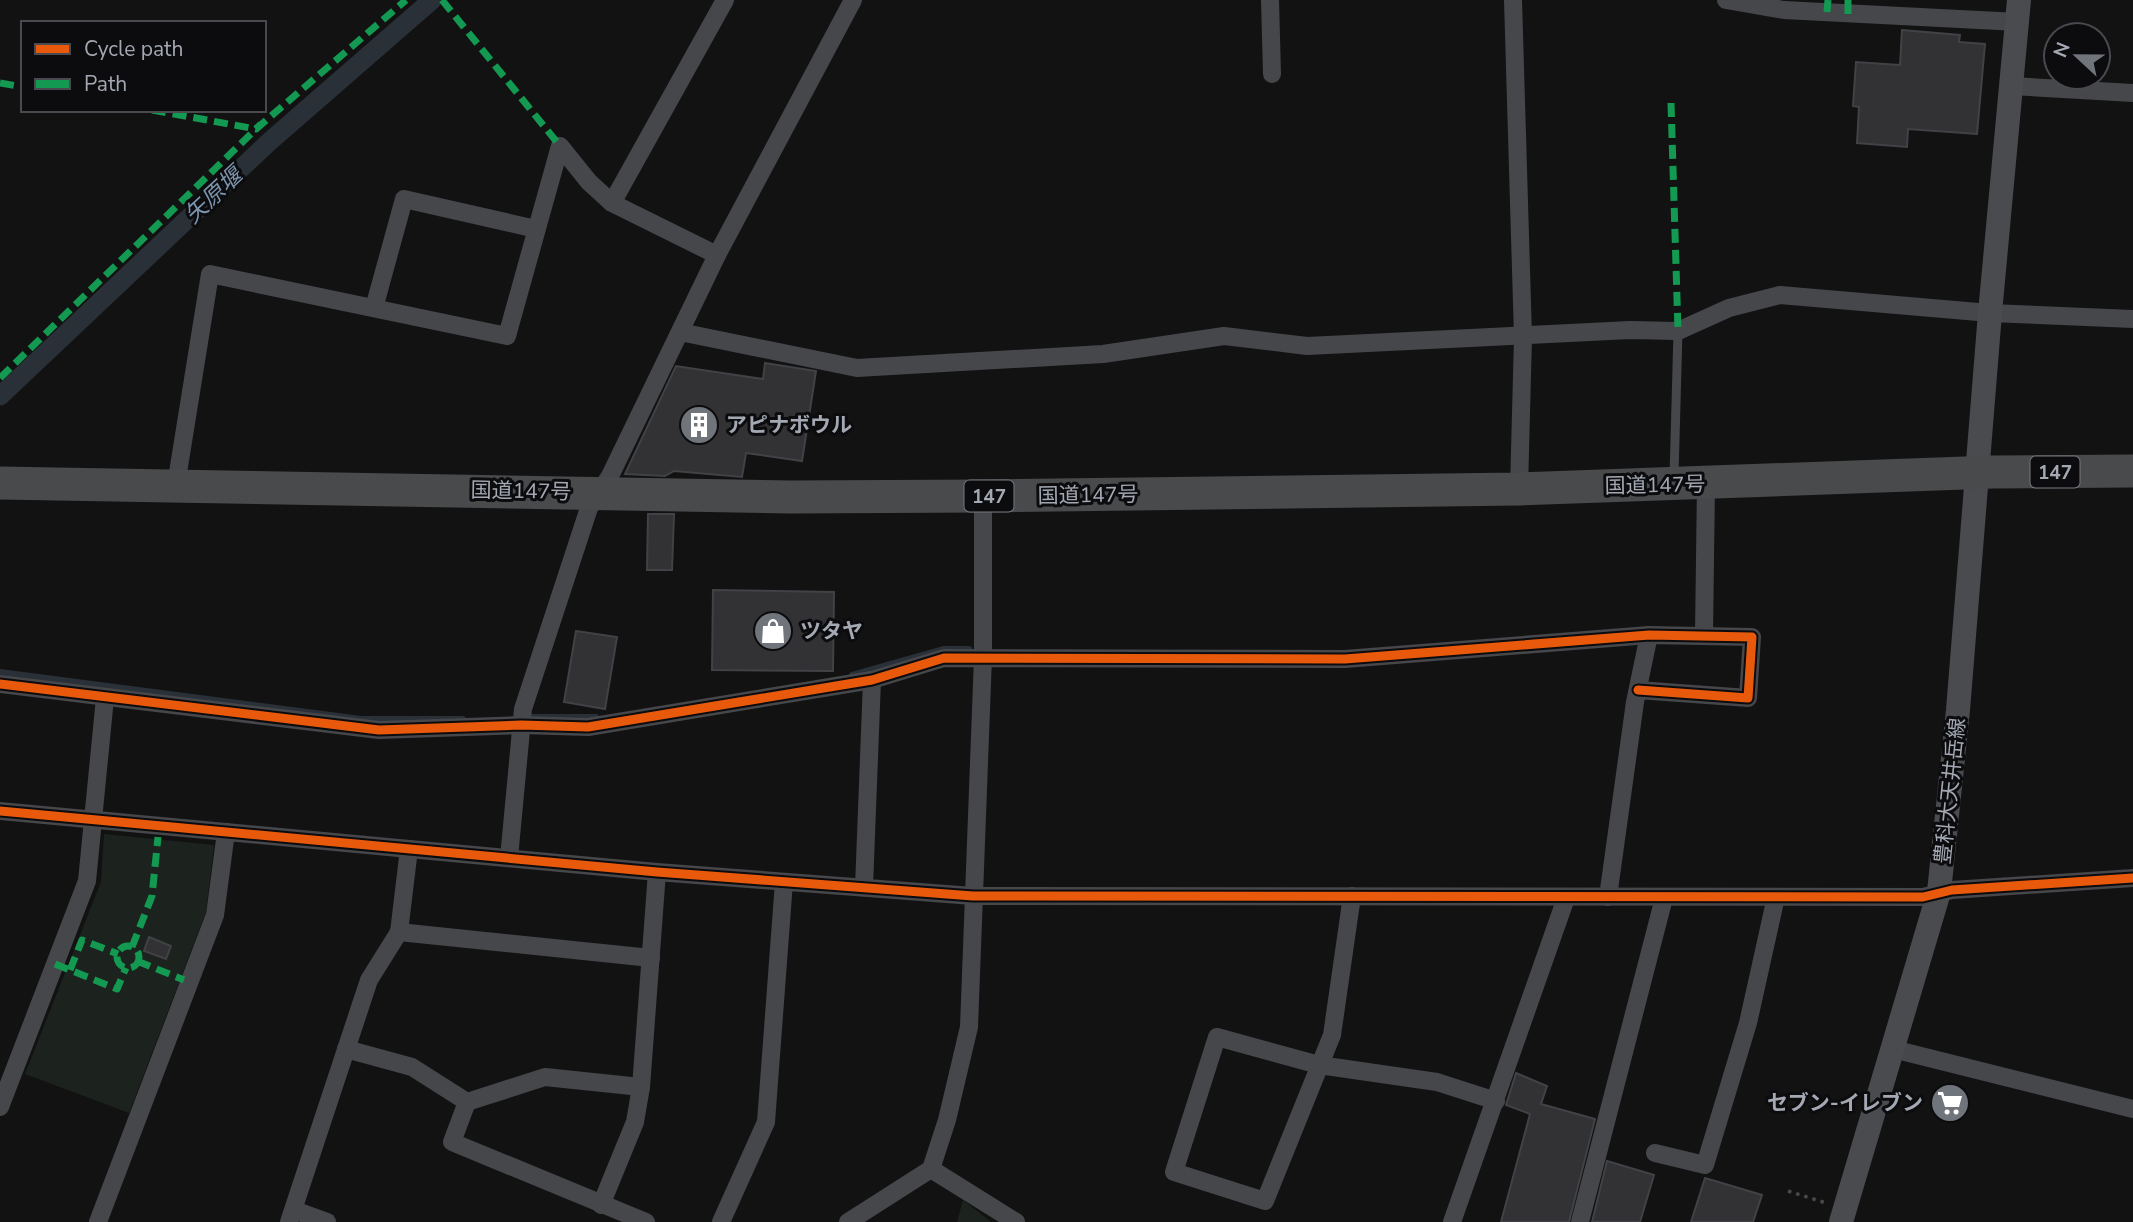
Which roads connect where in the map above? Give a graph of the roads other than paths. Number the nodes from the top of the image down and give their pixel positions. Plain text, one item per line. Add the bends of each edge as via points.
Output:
1 (725, 0) edge
2 (853, 0) edge
3 (1270, 0) edge
4 (1513, 0) edge
5 (1726, 0) edge
6 (2019, 11) edge
7 (1272, 74) dead end
8 (2012, 86) junction
9 (2133, 93) edge
10 (612, 203) junction
11 (536, 229) junction
12 (717, 256) junction
13 (374, 308) junction
14 (1990, 313) junction
15 (2133, 319) edge
16 (1678, 331) junction
17 (680, 332) junction
18 (1523, 337) junction
19 (2133, 471) edge
20 (1978, 473) junction
21 (0, 483) edge
22 (1690, 484) junction
23 (176, 485) junction
24 (1519, 489) junction
25 (600, 493) junction
26 (983, 496) junction
27 (1704, 634) junction
28 (1649, 635) junction
29 (983, 657) junction
30 (872, 680) junction
31 (0, 684) edge
32 (1638, 690) junction
33 (105, 698) junction
34 (522, 725) junction
35 (0, 811) edge
36 (94, 822) junction
37 (226, 832) junction
38 (409, 849) junction
39 (509, 858) junction
40 (657, 872) junction
41 (2133, 878) edge
42 (785, 882) junction
43 (864, 887) junction
44 (1938, 892) junction
45 (973, 896) junction
46 (1352, 896) junction
47 (1608, 897) junction
48 (1776, 897) junction
49 (1566, 898) junction
50 (1664, 898) junction
51 (399, 932) junction
52 (651, 958) junction
53 (346, 1049) junction
54 (1893, 1049) junction
55 (1319, 1065) junction
56 (641, 1087) junction
57 (1496, 1101) junction
58 (467, 1102) junction
59 (0, 1107) edge
60 (2133, 1109) edge
61 (1655, 1153) dead end
62 (931, 1169) junction
63 (601, 1205) junction
64 (1834, 1213) edge
65 (873, 1215) edge
66 (291, 1216) edge
67 (99, 1222) edge
68 (327, 1222) edge
69 (646, 1222) edge
70 (722, 1222) edge
71 (848, 1222) edge
72 (1016, 1222) edge
73 (1452, 1222) edge
74 (1580, 1222) edge

1 - 10 street
2 - 12 street
3 - 7 street
4 - 18 street
5 - 6 street via 1784,10
6 - 8 main road, 豊科大天井岳線
8 - 9 street
8 - 14 main road, 豊科大天井岳線
10 - 11 street via 560,146
10 - 12 street
11 - 13 street via 507,336
11 - 13 street via 404,199
12 - 17 street
13 - 23 street via 210,274
14 - 15 street
14 - 16 street via 1780,295 1729,308
14 - 20 main road, 豊科大天井岳線
16 - 18 street
16 - 22 lane
17 - 18 street via 857,368 1103,354 1224,336 1307,346
17 - 25 street
18 - 24 street
19 - 20 highway, 国道147号 / 147
20 - 22 highway, 国道147号 / 147
20 - 44 main road, 豊科大天井岳線
21 - 23 highway, 国道147号 / 147
22 - 24 highway, 国道147号 / 147
22 - 27 street
23 - 25 highway, 国道147号 / 147
24 - 26 highway, 国道147号 / 147
25 - 26 highway, 国道147号 / 147 via 790,498
25 - 34 street via 589,508 523,709
26 - 29 street
27 - 28 street
27 - 32 street via 1752,637 1748,698
28 - 29 street via 1345,659
28 - 32 street
29 - 30 street via 944,658
29 - 45 street
30 - 34 street via 588,727
30 - 43 street
31 - 33 street
32 - 47 street
33 - 34 street via 379,730
33 - 36 street
34 - 39 street
35 - 36 street
36 - 37 street
36 - 59 street via 87,881
37 - 38 street
37 - 67 street via 215,915
38 - 39 street
38 - 51 street
39 - 40 street
40 - 42 street
40 - 52 street
41 - 44 street
42 - 43 street
42 - 70 street via 766,1122
43 - 45 street
44 - 48 street via 1923,897
44 - 54 main road, 豊科大天井岳線
45 - 46 street
45 - 62 street via 969,1027
46 - 49 street
46 - 55 street via 1332,1035
47 - 49 street
47 - 50 street
48 - 50 street
48 - 61 street via 1748,1023 1705,1165
49 - 57 street
50 - 74 street
51 - 52 street
51 - 53 street via 369,980
52 - 56 street
53 - 58 street via 412,1066
53 - 66 street
54 - 60 street
54 - 64 main road, 豊科大天井岳線
55 - 55 street via 1265,1201 1174,1172 1217,1037
55 - 57 street via 1437,1082
56 - 58 street via 545,1077
56 - 63 street via 635,1122
57 - 73 street
58 - 63 street via 452,1142
62 - 65 street
62 - 72 street
63 - 69 street
65 - 71 street
66 - 68 street

